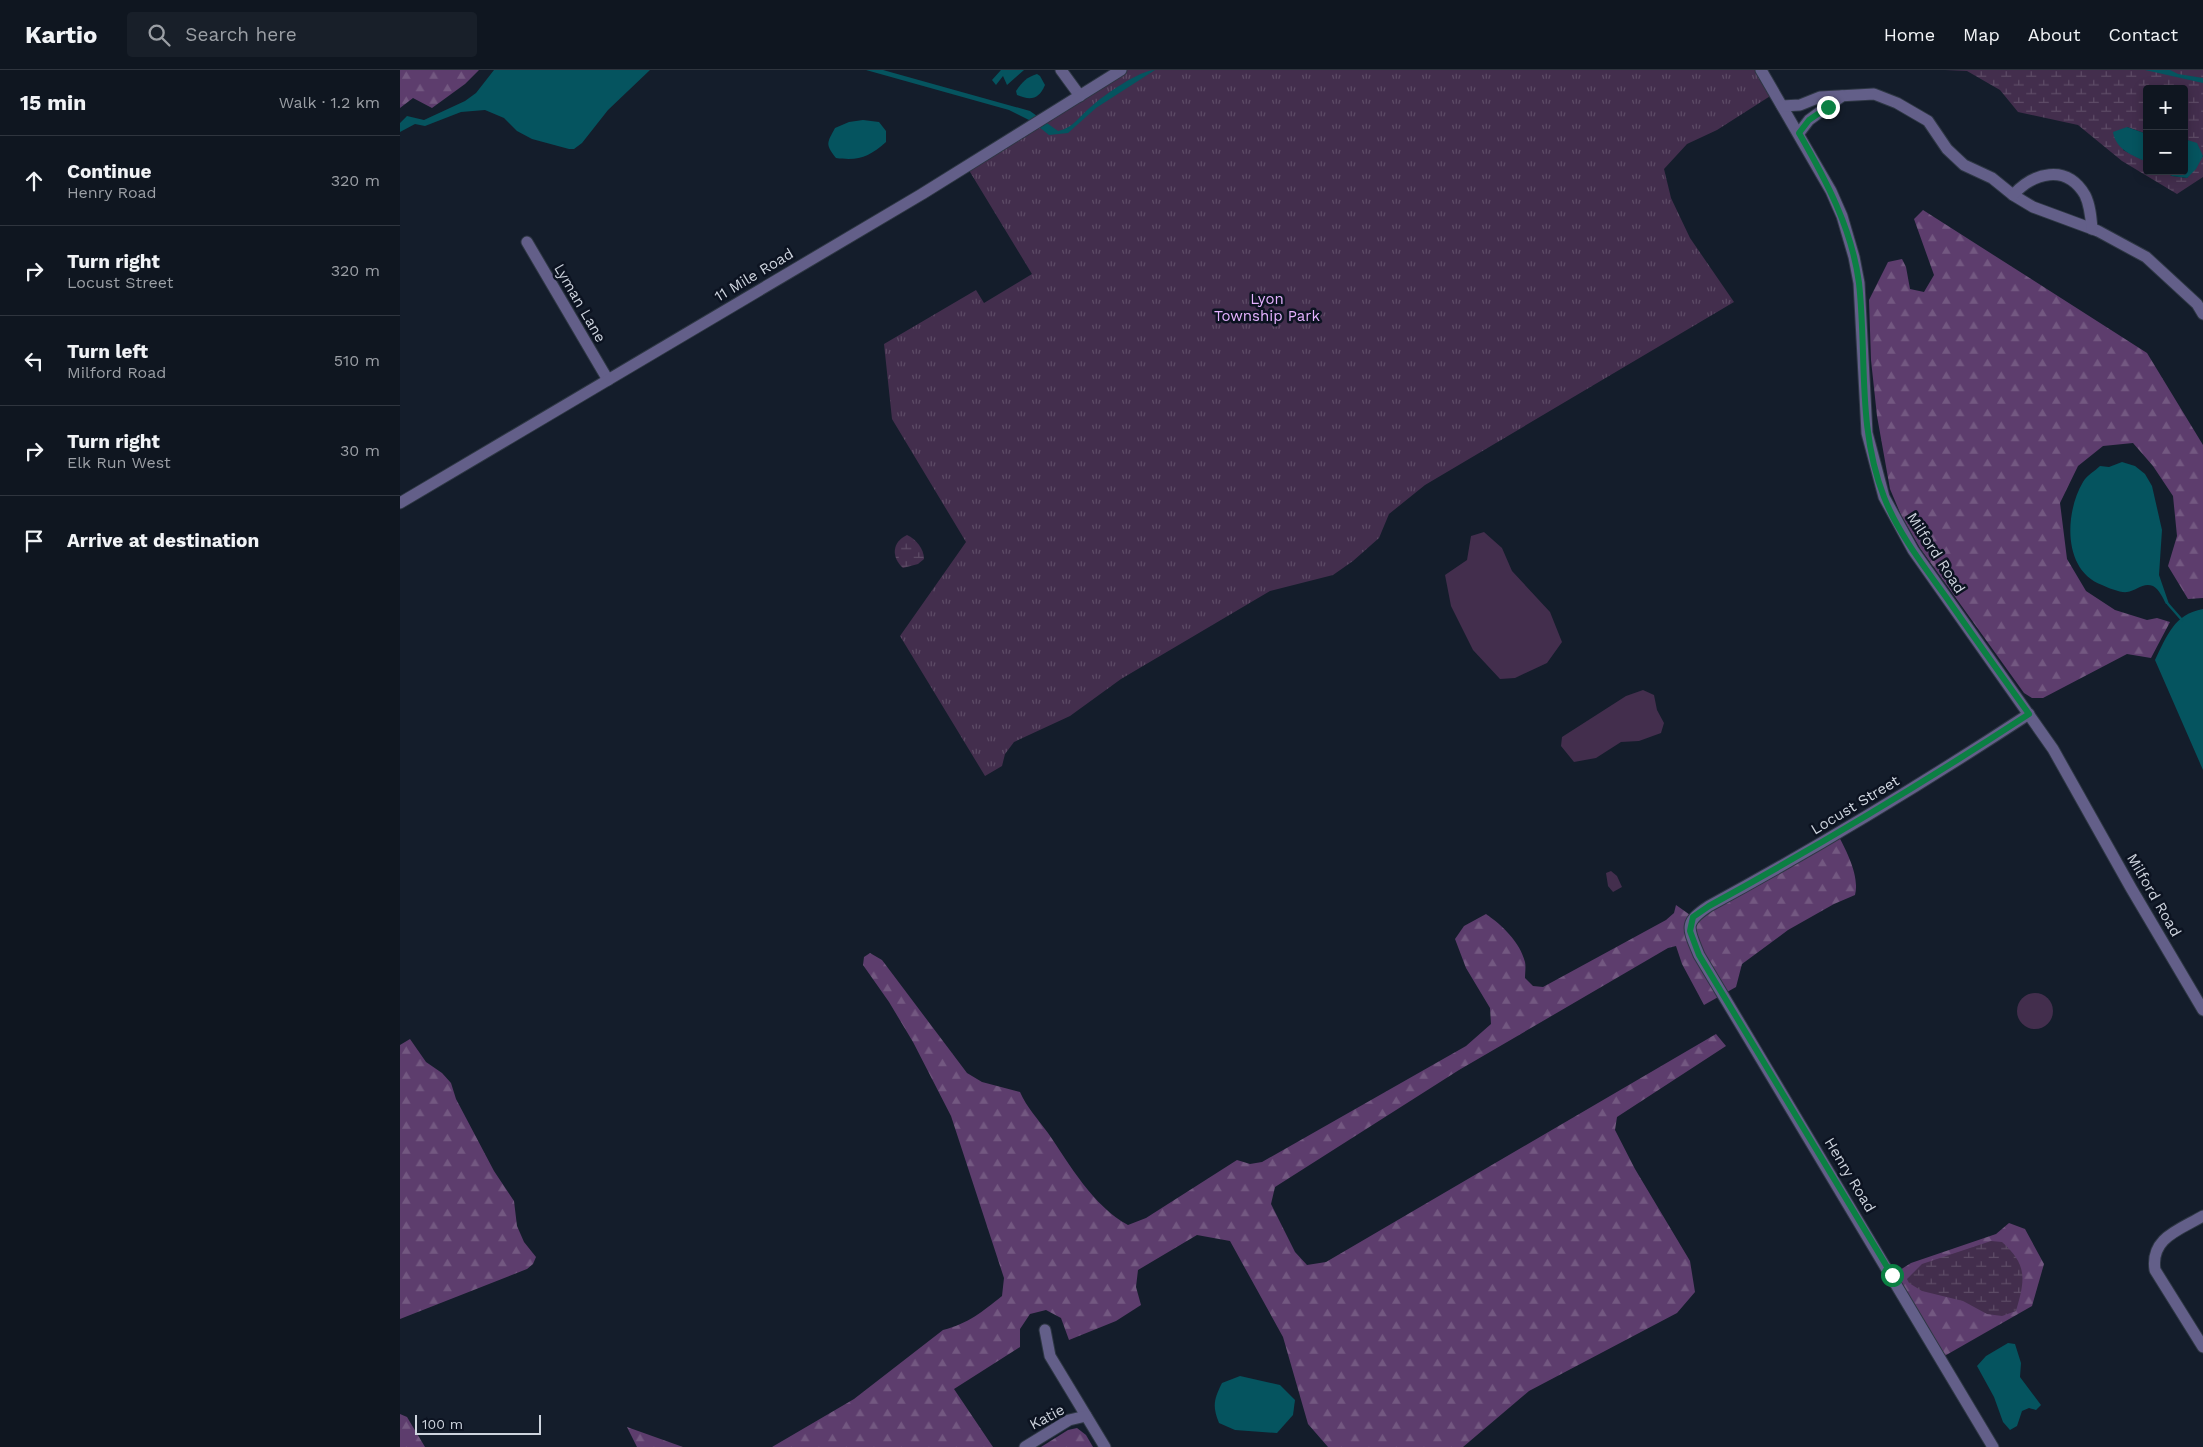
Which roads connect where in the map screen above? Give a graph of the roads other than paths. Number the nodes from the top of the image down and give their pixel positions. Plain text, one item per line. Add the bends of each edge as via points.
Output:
1 (1061, 70) edge
2 (1121, 70) edge
3 (1760, 70) edge
4 (1080, 96) junction
5 (1842, 96) junction
6 (1782, 106) junction
7 (1799, 133) junction
8 (2013, 195) junction
9 (2092, 229) junction
10 (527, 242) dead end
11 (2203, 314) edge
12 (608, 380) junction
13 (400, 504) edge
14 (2029, 714) junction
15 (1693, 917) joint
16 (2203, 1010) edge
17 (2203, 1216) edge
18 (1045, 1330) dead end
19 (2203, 1347) edge
20 (1086, 1416) junction
21 (1024, 1447) edge
22 (1105, 1447) edge
23 (1993, 1447) edge

1 - 4 street
2 - 4 street, 11 Mile Road
3 - 6 street, Milford Road
4 - 12 street, 11 Mile Road
5 - 6 street via 1820,97 1800,105
5 - 7 street via 1809,120
5 - 8 street via 1874,94 1897,103 1928,122 1947,149 1964,165 1992,178
6 - 7 street, Milford Road
7 - 14 street, Milford Road via 1831,191 1854,257 1859,283 1867,433 1884,497 1912,550
8 - 9 street via 2033,207
8 - 9 street via 2033,178 2049,174 2067,178 2085,195
9 - 11 street via 2146,257 2197,304
10 - 12 street, Lyman Lane
12 - 13 street, 11 Mile Road
14 - 15 street, Locust Street via 1972,752
14 - 16 street, Milford Road via 2053,749
15 - 23 street, Henry Road via 1690,931 1699,955
17 - 19 street via 2167,1237 2154,1255 2155,1270
18 - 20 street via 1050,1356
20 - 21 street, Katie via 1068,1420
20 - 22 street

